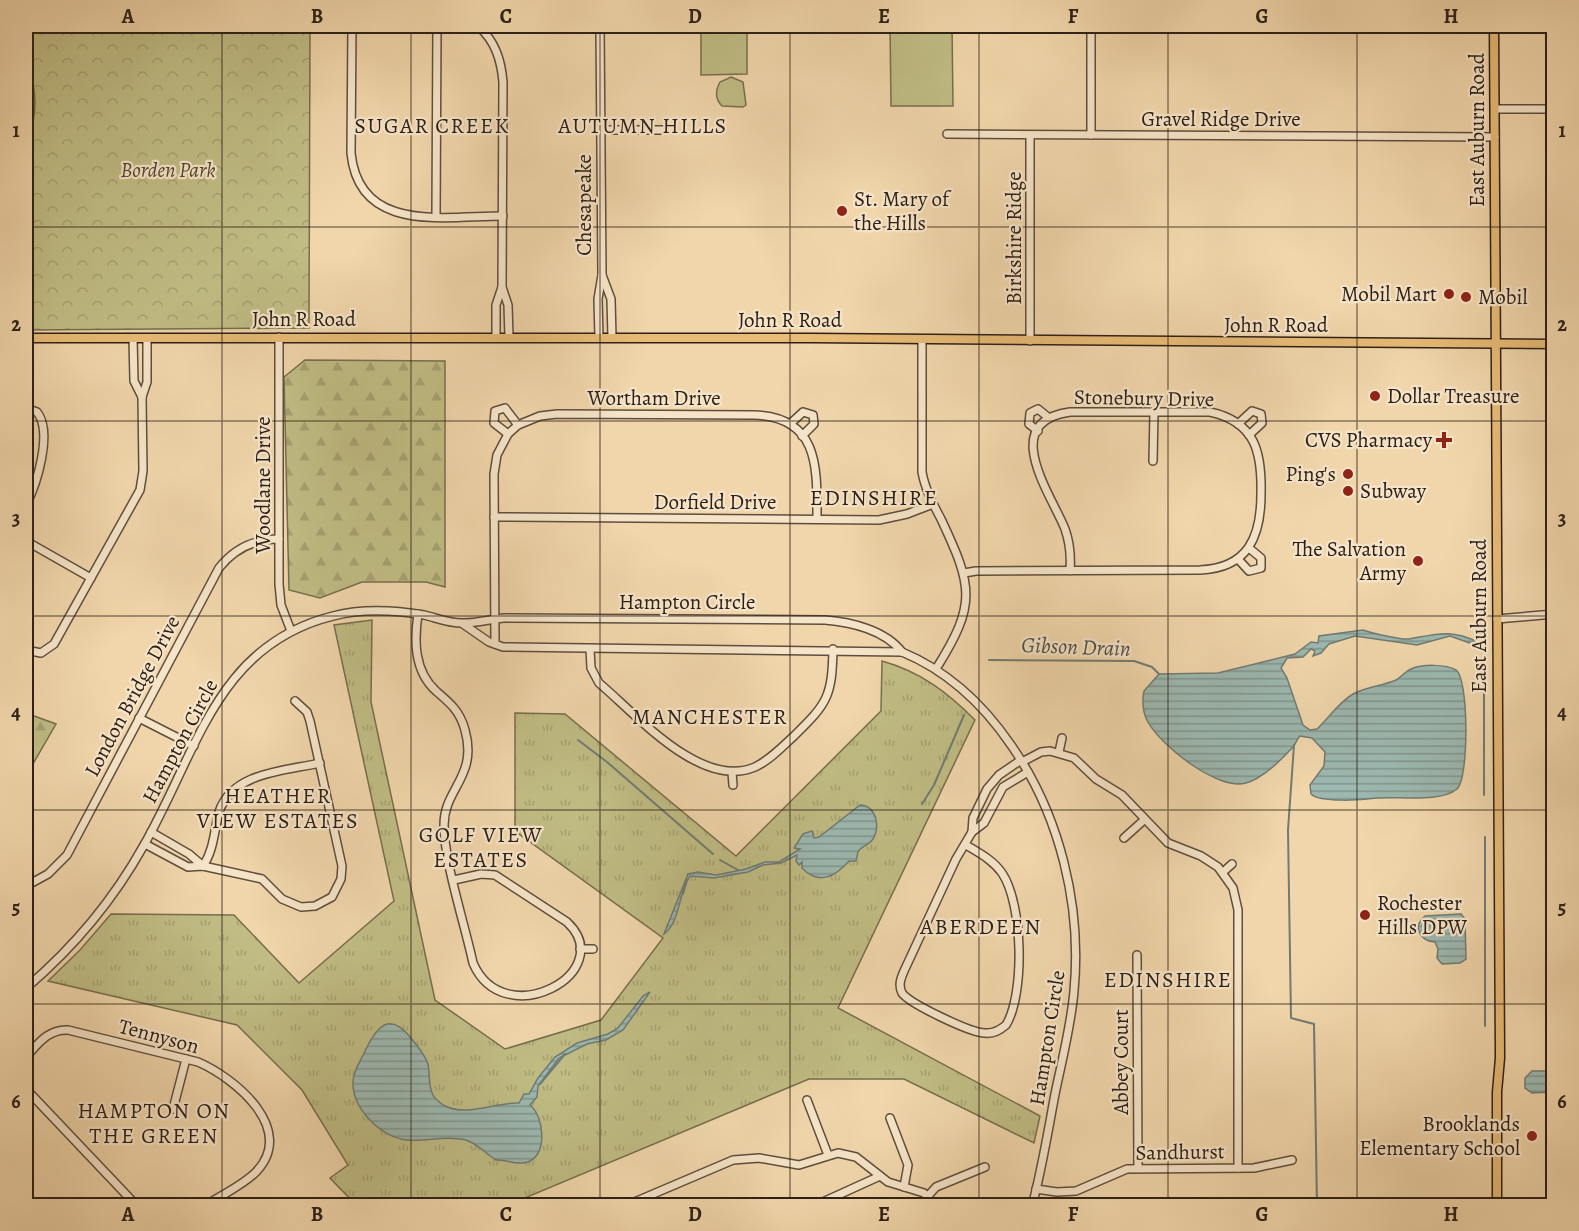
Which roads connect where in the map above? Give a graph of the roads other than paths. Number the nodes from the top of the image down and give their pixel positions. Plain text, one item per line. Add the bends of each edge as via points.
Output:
1 (352, 26) edge
2 (437, 26) edge
3 (478, 26) edge
4 (600, 26) edge
5 (1091, 26) edge
6 (1494, 26) edge
7 (1494, 109) junction
8 (1554, 109) edge
9 (600, 130) junction
10 (669, 130) dead end
11 (947, 134) dead end
12 (1030, 135) junction
13 (1091, 135) junction
14 (1495, 137) junction
15 (436, 216) junction
16 (502, 216) junction
17 (602, 275) junction
18 (502, 287) junction
19 (279, 337) junction
20 (496, 337) junction
21 (509, 337) junction
22 (26, 338) edge
23 (133, 338) junction
24 (147, 338) junction
25 (599, 338) junction
26 (612, 338) junction
27 (922, 339) junction
28 (1030, 341) junction
29 (1496, 344) junction
30 (1554, 344) edge
31 (142, 398) junction
32 (26, 408) edge
33 (1154, 412) junction
34 (1049, 418) junction
35 (790, 424) junction
36 (1238, 424) junction
37 (518, 425) junction
38 (1038, 431) junction
39 (508, 434) junction
40 (1249, 435) junction
41 (802, 436) junction
42 (1153, 461) dead end
43 (933, 504) junction
44 (26, 505) edge
45 (494, 518) junction
46 (817, 519) junction
47 (279, 539) junction
48 (26, 543) edge
49 (1249, 548) junction
50 (1238, 559) junction
51 (1070, 571) junction
52 (964, 573) junction
53 (91, 578) junction
54 (418, 614) junction
55 (1554, 614) edge
56 (494, 619) junction
57 (1497, 619) junction
58 (463, 624) junction
59 (291, 631) junction
60 (495, 644) junction
61 (590, 649) junction
62 (833, 649) junction
63 (26, 650) edge
64 (902, 651) junction
65 (936, 669) junction
66 (295, 701) dead end
67 (139, 718) junction
68 (1062, 738) dead end
69 (194, 746) junction
70 (1059, 752) junction
71 (1022, 761) junction
72 (320, 764) junction
73 (732, 772) junction
74 (1028, 772) junction
75 (733, 785) dead end
76 (987, 789) junction
77 (997, 795) junction
78 (1144, 820) junction
79 (151, 832) junction
80 (972, 832) junction
81 (1124, 838) dead end
82 (145, 844) junction
83 (966, 845) junction
84 (1232, 864) dead end
85 (202, 866) junction
86 (1223, 872) junction
87 (454, 880) junction
88 (26, 886) edge
89 (580, 949) junction
90 (594, 949) dead end
91 (1137, 955) dead end
92 (26, 972) edge
93 (34, 981) junction
94 (26, 988) edge
95 (26, 1058) edge
96 (186, 1059) junction
97 (26, 1089) edge
98 (807, 1100) dead end
99 (173, 1109) dead end
100 (890, 1118) dead end
101 (828, 1155) junction
102 (1292, 1160) dead end
103 (985, 1167) dead end
104 (1138, 1168) junction
105 (1238, 1168) junction
106 (880, 1176) junction
107 (904, 1187) junction
108 (1036, 1189) junction
109 (928, 1196) junction
110 (137, 1206) edge
111 (205, 1206) edge
112 (625, 1206) edge
113 (814, 1206) edge
114 (936, 1206) edge
115 (1032, 1206) edge
116 (1497, 1206) edge

1 - 15 street via 351,153 357,180 384,208 401,214
2 - 15 street
3 - 16 street via 495,46 502,73
4 - 9 street, Chesapeake
5 - 13 street
6 - 7 main road, East Auburn Road
7 - 8 street
7 - 14 main road, East Auburn Road
9 - 10 street
9 - 17 street, Chesapeake
11 - 12 street, Gravel Ridge Drive
12 - 13 street, Gravel Ridge Drive
12 - 28 street, Birkshire Ridge
13 - 14 street, Gravel Ridge Drive
14 - 29 main road, East Auburn Road
15 - 16 street
16 - 18 street
17 - 25 street, Chesapeake
17 - 26 street, Chesapeake via 611,299
18 - 20 street via 496,305
18 - 21 street via 508,305
19 - 20 main road, John R Road
19 - 24 main road, John R Road
19 - 47 street, Woodlane Drive
20 - 21 main road, John R Road
21 - 25 main road, John R Road
22 - 23 main road, John R Road
23 - 24 main road, John R Road
23 - 31 street via 134,381
24 - 31 street via 147,382
25 - 26 main road, John R Road
26 - 27 main road, John R Road
27 - 28 main road, John R Road
27 - 43 street via 921,457 924,482
28 - 29 main road, John R Road
29 - 30 main road, John R Road
29 - 57 main road, East Auburn Road
31 - 53 street via 140,490
32 - 44 street via 40,416 42,432 39,476
33 - 34 street, Stonebury Drive via 1070,411
33 - 36 street, Stonebury Drive via 1210,412
33 - 42 street
34 - 38 street, Stonebury Drive
34 - 38 street, Stonebury Drive via 1038,410 1030,413 1028,421
35 - 37 street, Wortham Drive via 760,415 557,414
35 - 41 street, Wortham Drive
35 - 41 street via 799,414 811,413 814,424
36 - 40 street, Stonebury Drive
36 - 40 street, Stonebury Drive via 1252,411 1262,414 1262,423
37 - 39 street, Wortham Drive
37 - 39 street via 508,410 495,411 494,423
38 - 51 street, Stonebury Drive via 1032,457 1065,530
39 - 45 street, Wortham Drive via 495,464
40 - 49 street, Stonebury Drive via 1257,448 1261,471 1260,522
41 - 46 street, Wortham Drive via 816,464
43 - 46 street, Dorfield Drive via 888,519
43 - 52 street
45 - 46 street, Dorfield Drive
45 - 56 street, Wortham Drive
47 - 59 street, Woodlane Drive via 279,596
47 - 67 street, London Bridge Drive via 240,549 219,568
48 - 53 street
49 - 50 street, Stonebury Drive
49 - 50 street via 1261,558 1261,568 1250,571
50 - 51 street, Stonebury Drive via 1207,570
51 - 52 street, Stonebury Drive
52 - 65 street via 966,603 962,623
53 - 63 street via 54,644 41,653
54 - 58 street, Hampton Circle
54 - 59 street, Hampton Circle via 357,612 314,621
54 - 87 street via 416,644 422,673 454,706 466,735 466,769 444,819
55 - 57 street
56 - 58 street, Hampton Circle
56 - 60 street, Wortham Drive
56 - 64 street, Hampton Circle via 833,620 875,632
57 - 116 main road, East Auburn Road
58 - 60 street, Hampton Circle
59 - 69 street, Hampton Circle via 264,648 236,675 215,703
60 - 61 street, Hampton Circle
61 - 62 street, Hampton Circle
61 - 73 street via 591,668 599,683 684,755 712,770
62 - 64 street, Hampton Circle
62 - 73 street via 831,689 819,710 766,760 753,768
64 - 65 street, Hampton Circle
65 - 71 street, Hampton Circle via 984,710
66 - 72 street via 307,712
67 - 69 street
67 - 88 street, London Bridge Drive via 67,855 48,874
68 - 70 street
69 - 79 street, Hampton Circle
70 - 71 street via 1041,752
70 - 78 street via 1074,758 1096,779 1122,795
71 - 74 street, Hampton Circle
71 - 76 street via 999,775
72 - 85 street via 251,779 238,786 222,805 211,850
72 - 85 street via 342,866 342,879 332,897 315,906 301,907 282,899 262,879
73 - 75 street
74 - 77 street via 1007,783
74 - 108 street, Hampton Circle via 1063,858 1073,908 1076,953 1072,1008
76 - 77 street
76 - 80 street via 973,818
77 - 80 street via 984,823
78 - 81 street
78 - 86 street via 1168,843 1206,858
79 - 82 street, Hampton Circle
79 - 85 street
80 - 83 street
82 - 85 street via 179,864
82 - 93 street, Hampton Circle via 93,920
83 - 83 street via 904,970 900,986 913,1002 969,1029 992,1033 1006,1025 1015,1003 1018,954 1014,909 1000,871
84 - 86 street
86 - 105 street via 1233,888 1238,910
87 - 89 street via 481,874 503,878 567,922 576,932
87 - 89 street via 474,963 486,982 496,989 522,997 549,990 574,971
89 - 90 street
91 - 104 street, Abbey Court
92 - 93 street
93 - 94 street, Hampton Circle
95 - 96 street, Tennyson via 45,1037 63,1030
96 - 99 street
96 - 111 street, Tennyson via 214,1070 245,1093 263,1116 268,1132 266,1153 255,1172
97 - 110 street
98 - 101 street
100 - 107 street via 908,1165
101 - 106 street via 852,1155
101 - 112 street via 799,1165 742,1158
102 - 105 street, Sandhurst
103 - 109 street via 936,1187
104 - 105 street, Sandhurst
104 - 108 street, Sandhurst via 1116,1172 1083,1189
106 - 107 street
106 - 113 street
107 - 109 street
108 - 115 street, Hampton Circle
109 - 114 street

